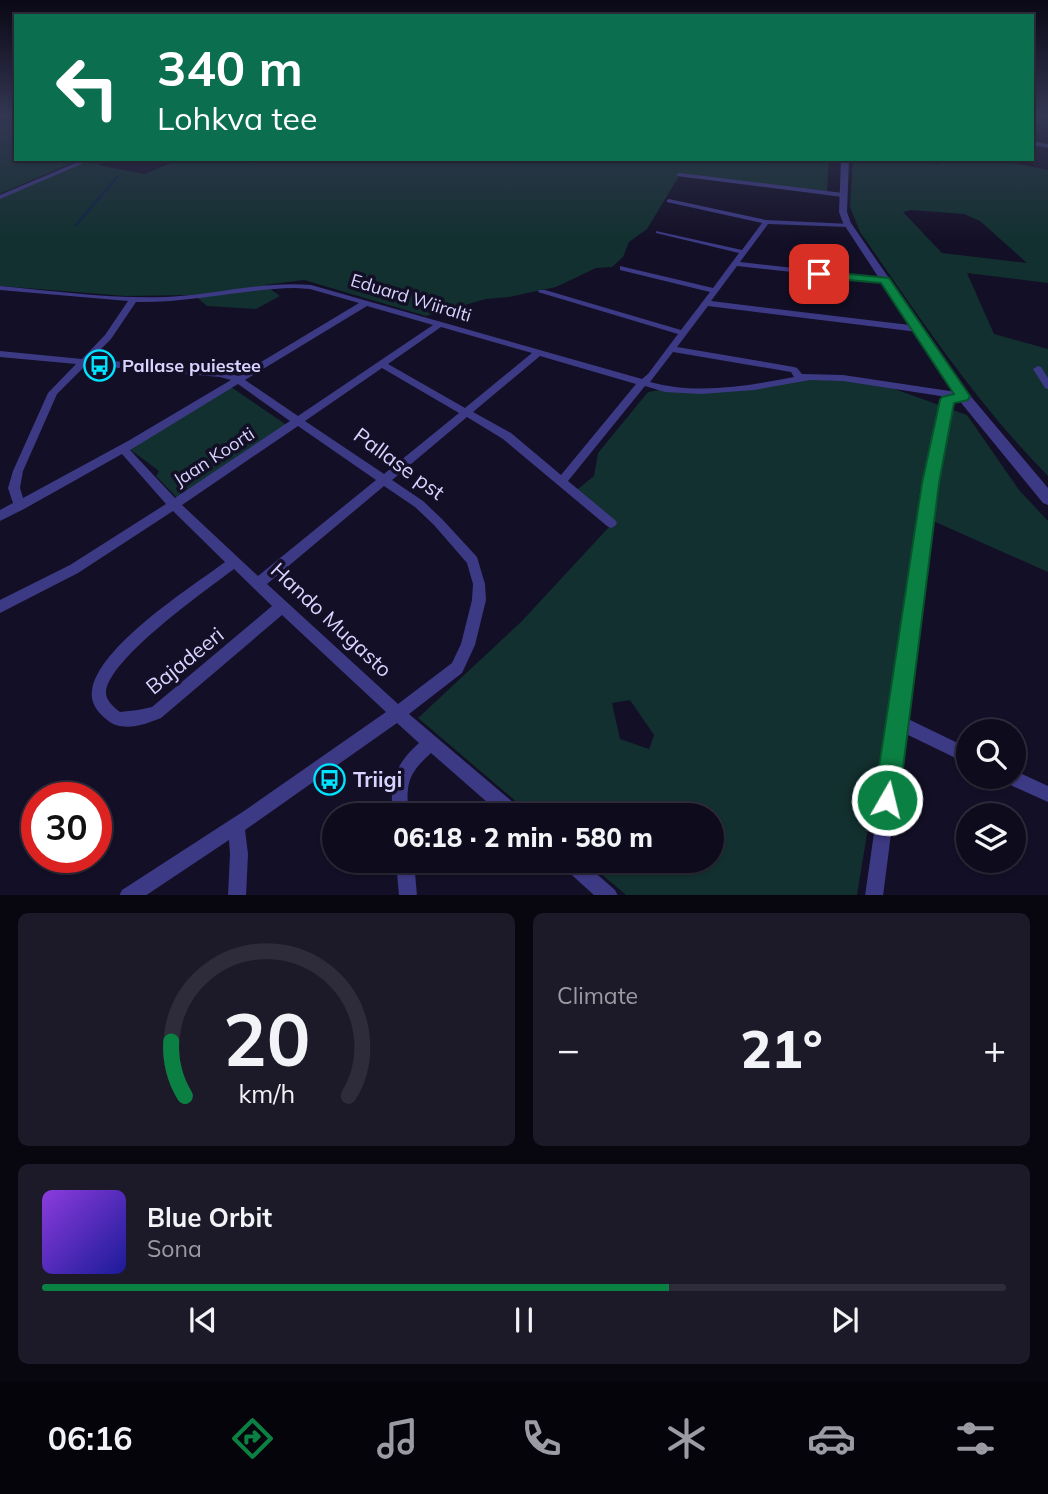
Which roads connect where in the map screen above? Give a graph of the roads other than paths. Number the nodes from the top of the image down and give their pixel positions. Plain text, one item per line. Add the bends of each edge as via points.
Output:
1 (85, 161) edge
2 (845, 161) edge
3 (679, 175) dead end
4 (843, 195) junction
5 (0, 197) edge
6 (669, 201) dead end
7 (766, 222) junction
8 (849, 225) junction
9 (658, 232) dead end
10 (743, 252) junction
11 (735, 264) junction
12 (623, 268) dead end
13 (885, 280) junction
14 (0, 288) edge
15 (715, 291) junction
16 (542, 292) dead end
17 (134, 299) junction
18 (367, 302) junction
19 (706, 303) junction
20 (440, 324) junction
21 (918, 329) junction
22 (683, 333) junction
23 (671, 349) junction
24 (539, 352) junction
25 (1, 354) edge
26 (82, 361) junction
27 (383, 365) junction
28 (1038, 369) dead end
29 (807, 378) junction
30 (237, 379) junction
31 (643, 383) junction
32 (1048, 386) edge
33 (963, 396) junction
34 (467, 413) junction
35 (300, 422) junction
36 (123, 449) junction
37 (384, 480) junction
38 (562, 481) junction
39 (1048, 499) edge
40 (174, 504) junction
41 (20, 506) junction
42 (0, 516) edge
43 (611, 523) dead end
44 (233, 562) junction
45 (258, 584) junction
46 (282, 606) junction
47 (0, 607) edge
48 (397, 713) junction
49 (897, 722) junction
50 (431, 742) junction
51 (956, 750) edge
52 (1026, 784) edge
53 (1048, 794) edge
54 (400, 803) edge
55 (501, 803) edge
56 (236, 826) junction
57 (406, 873) edge
58 (583, 873) edge
59 (128, 895) edge
60 (237, 895) edge
61 (408, 895) edge
62 (609, 895) edge
63 (874, 895) edge

1 - 5 street
2 - 4 street
3 - 4 street
4 - 8 street
6 - 7 street
7 - 8 street
7 - 10 street
8 - 13 street
9 - 10 street
10 - 11 street
11 - 13 street
11 - 15 street
12 - 15 street
13 - 21 street
14 - 17 street, Eduard Wiiralti
15 - 19 street
16 - 22 street
17 - 18 street, Eduard Wiiralti via 187,298 286,285 319,288
17 - 26 street via 108,337
18 - 20 street, Eduard Wiiralti
18 - 30 street
19 - 21 street
19 - 22 street
20 - 24 street, Eduard Wiiralti
20 - 27 street, Jaan Koorti
21 - 33 street
22 - 23 street
23 - 29 street via 794,370
23 - 31 street
24 - 31 street, Eduard Wiiralti
24 - 34 street
25 - 26 street, Pallase pst
26 - 30 street, Pallase pst
26 - 41 street via 53,393 18,471 14,488
27 - 34 street
27 - 35 street, Jaan Koorti
28 - 32 street
29 - 31 street, Eduard Wiiralti via 714,391
29 - 33 street via 843,378
30 - 35 street, Pallase pst
30 - 36 street
31 - 38 street
33 - 39 street
33 - 49 street via 947,400 930,483
34 - 37 street
34 - 38 street via 507,436
35 - 37 street, Pallase pst
35 - 40 street, Jaan Koorti
36 - 40 street, Hando Mugasto
36 - 41 street
37 - 45 street
37 - 48 street, Pallase pst via 438,522 473,562 479,584 474,624 457,668
38 - 43 street
40 - 44 street, Hando Mugasto
40 - 47 street, Jaan Koorti via 74,569
41 - 42 street
44 - 45 street, Hando Mugasto
44 - 46 street, Bajadeeri via 107,667 98,691 103,707 118,720 156,713
45 - 46 street, Hando Mugasto
46 - 48 street, Hando Mugasto
48 - 50 street, Hando Mugasto
48 - 56 street, Pallase pst
49 - 51 street
49 - 63 street
50 - 54 street via 405,766 399,779
50 - 55 street, Hando Mugasto
52 - 53 street
56 - 59 street, Pallase pst
56 - 60 street
57 - 61 street
58 - 62 street

